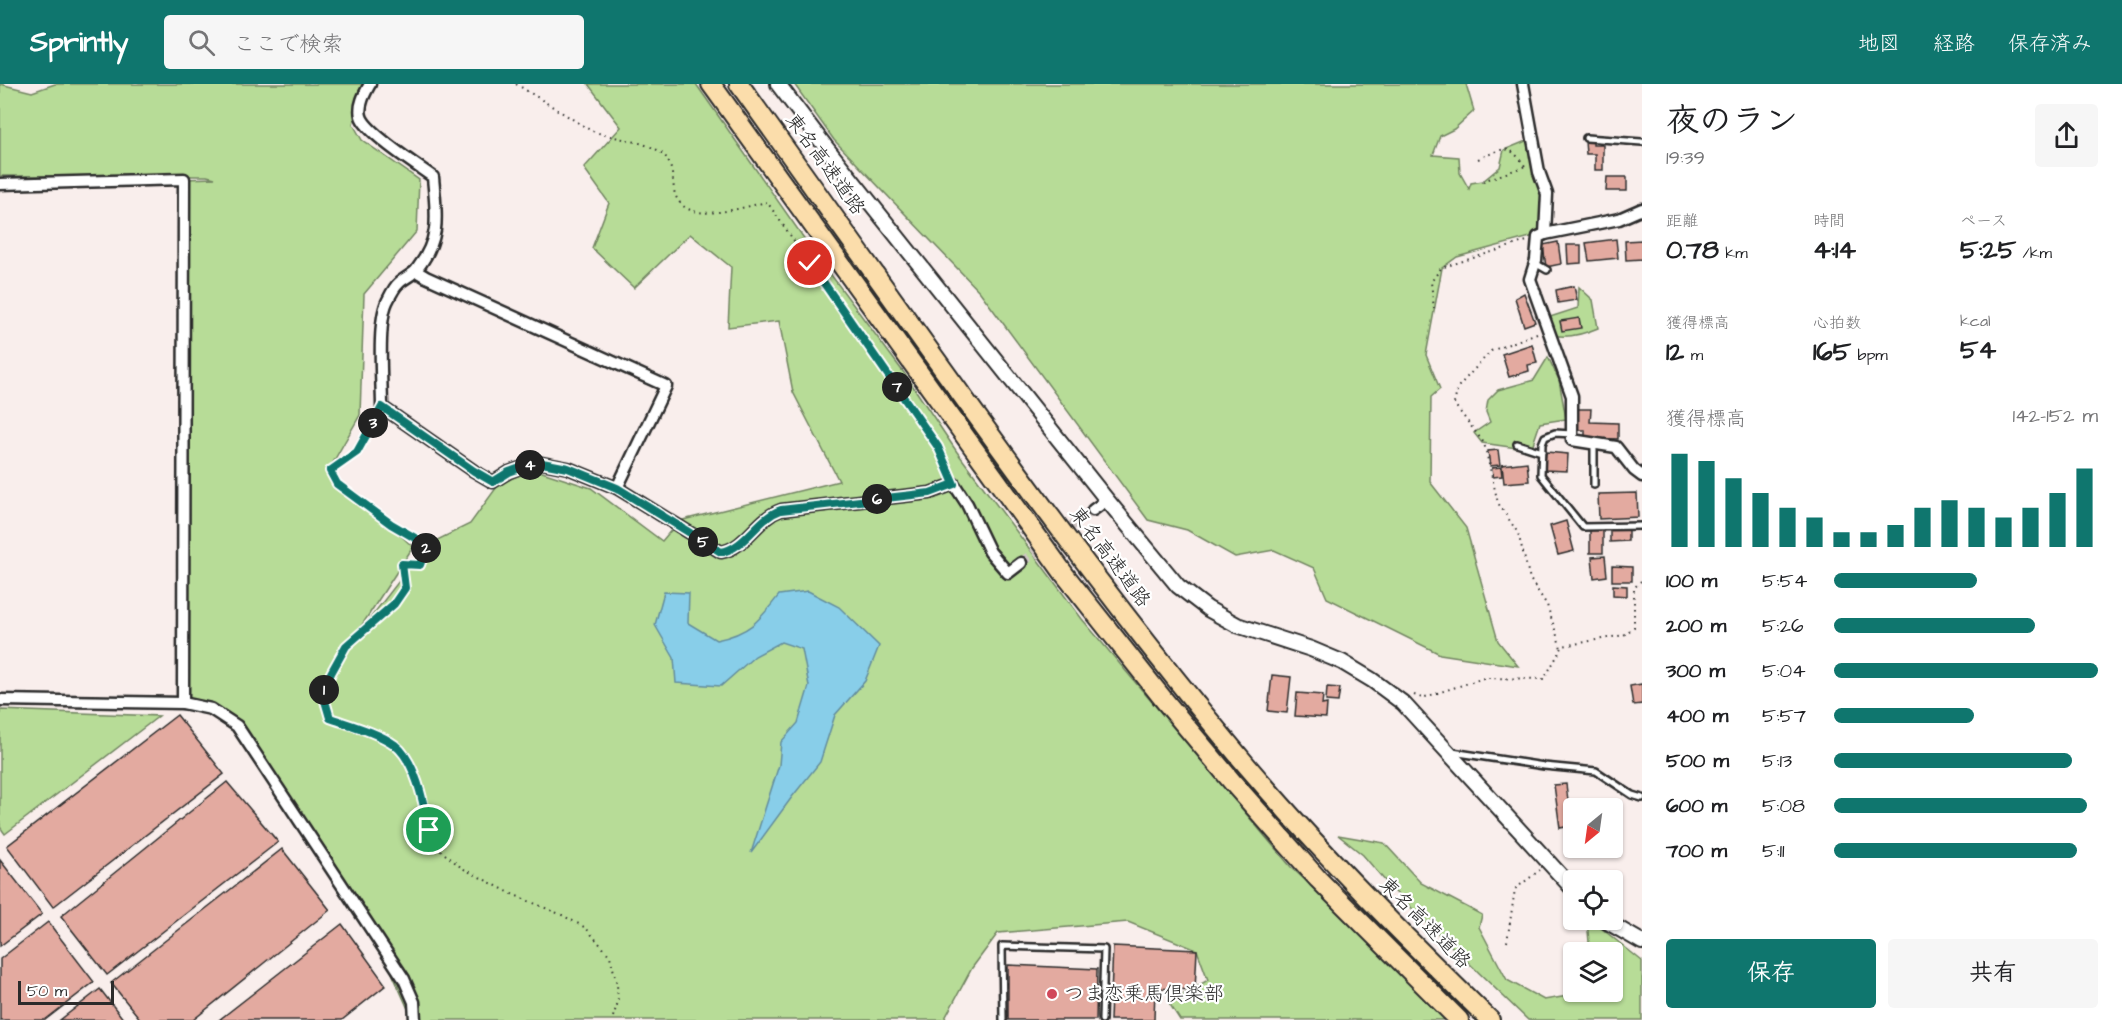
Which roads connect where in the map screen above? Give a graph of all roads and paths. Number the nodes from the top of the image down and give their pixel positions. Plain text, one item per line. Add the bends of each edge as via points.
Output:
1 (369, 84) edge
2 (516, 84) edge
3 (711, 84) edge
4 (739, 84) edge
5 (778, 84) edge
6 (1522, 84) edge
7 (1586, 138) dead end
8 (1642, 142) edge
9 (1478, 159) dead end
10 (1537, 163) junction
11 (1526, 166) junction
12 (1483, 181) dead end
13 (0, 184) edge
14 (1642, 209) edge
15 (1542, 236) junction
16 (1535, 263) junction
17 (1547, 270) dead end
18 (416, 271) junction
19 (1434, 309) dead end
20 (1548, 329) junction
21 (382, 407) junction
22 (1572, 434) junction
23 (1516, 444) dead end
24 (1594, 444) junction
25 (1542, 452) junction
26 (1642, 476) edge
27 (954, 484) junction
28 (1594, 484) dead end
29 (617, 488) junction
30 (1107, 500) junction
31 (1093, 510) tunnel mouth
32 (1642, 526) edge
33 (1021, 563) tunnel mouth
34 (1642, 580) edge
35 (1561, 648) junction
36 (1412, 694) dead end
37 (0, 700) edge
38 (183, 704) junction
39 (1448, 751) junction
40 (1642, 798) edge
41 (1549, 863) junction
42 (1563, 878) edge
43 (1621, 930) edge
44 (1507, 942) dead end
45 (1642, 942) edge
46 (415, 1020) edge
47 (612, 1020) edge
48 (1003, 1020) edge
49 (1102, 1020) edge
50 (1459, 1020) edge
51 (1490, 1020) edge

1 - 18 street via 360,109 361,118 374,133 433,177 437,225
2 - 27 path via 590,130 647,145 665,156 675,194 683,207 698,214 767,202 938,447
3 - 50 highway via 1065,575 1164,700 1318,879
4 - 51 highway, 東名高速道路 via 1083,561 1181,686 1334,863
5 - 30 street
6 - 10 street
7 - 8 lane
9 - 11 path via 1507,148
10 - 11 path
10 - 15 street via 1547,194
11 - 12 path
13 - 38 street via 184,179
14 - 15 street via 1619,219
15 - 16 street
15 - 19 path via 1441,268 1431,282
16 - 17 lane
16 - 20 street via 1530,279
18 - 21 street via 397,284 386,304 381,328
18 - 29 street via 666,386
20 - 22 street via 1572,396
20 - 35 path via 1491,351 1458,387 1454,404 1484,443 1498,503 1518,533 1530,579 1547,605
21 - 29 street via 493,482 537,462 568,468
21 - 47 path via 357,452 330,471 337,484 427,545 420,565 402,564 405,588 394,604 346,646 323,694 328,714 396,746 410,764 429,830 440,850 462,868 586,928 610,956 618,1002
22 - 24 street via 1572,440
22 - 25 lane via 1545,437
23 - 25 lane
24 - 26 street via 1616,447
24 - 28 lane
25 - 32 lane via 1541,475 1583,527
27 - 29 street via 930,493 781,510 772,513 732,550 721,552
27 - 33 street via 990,552 1008,573
30 - 31 street
30 - 39 street via 1178,586 1208,609 1237,625 1342,662 1402,703
34 - 35 path via 1634,588 1634,627 1624,635
35 - 36 path via 1544,679 1484,678 1422,698
37 - 38 street
38 - 46 street via 212,709 237,726 404,979 414,1002
39 - 40 lane via 1596,771
39 - 41 street
41 - 42 street
41 - 44 path via 1515,889
43 - 45 street
48 - 49 lane via 1002,946 1104,949

